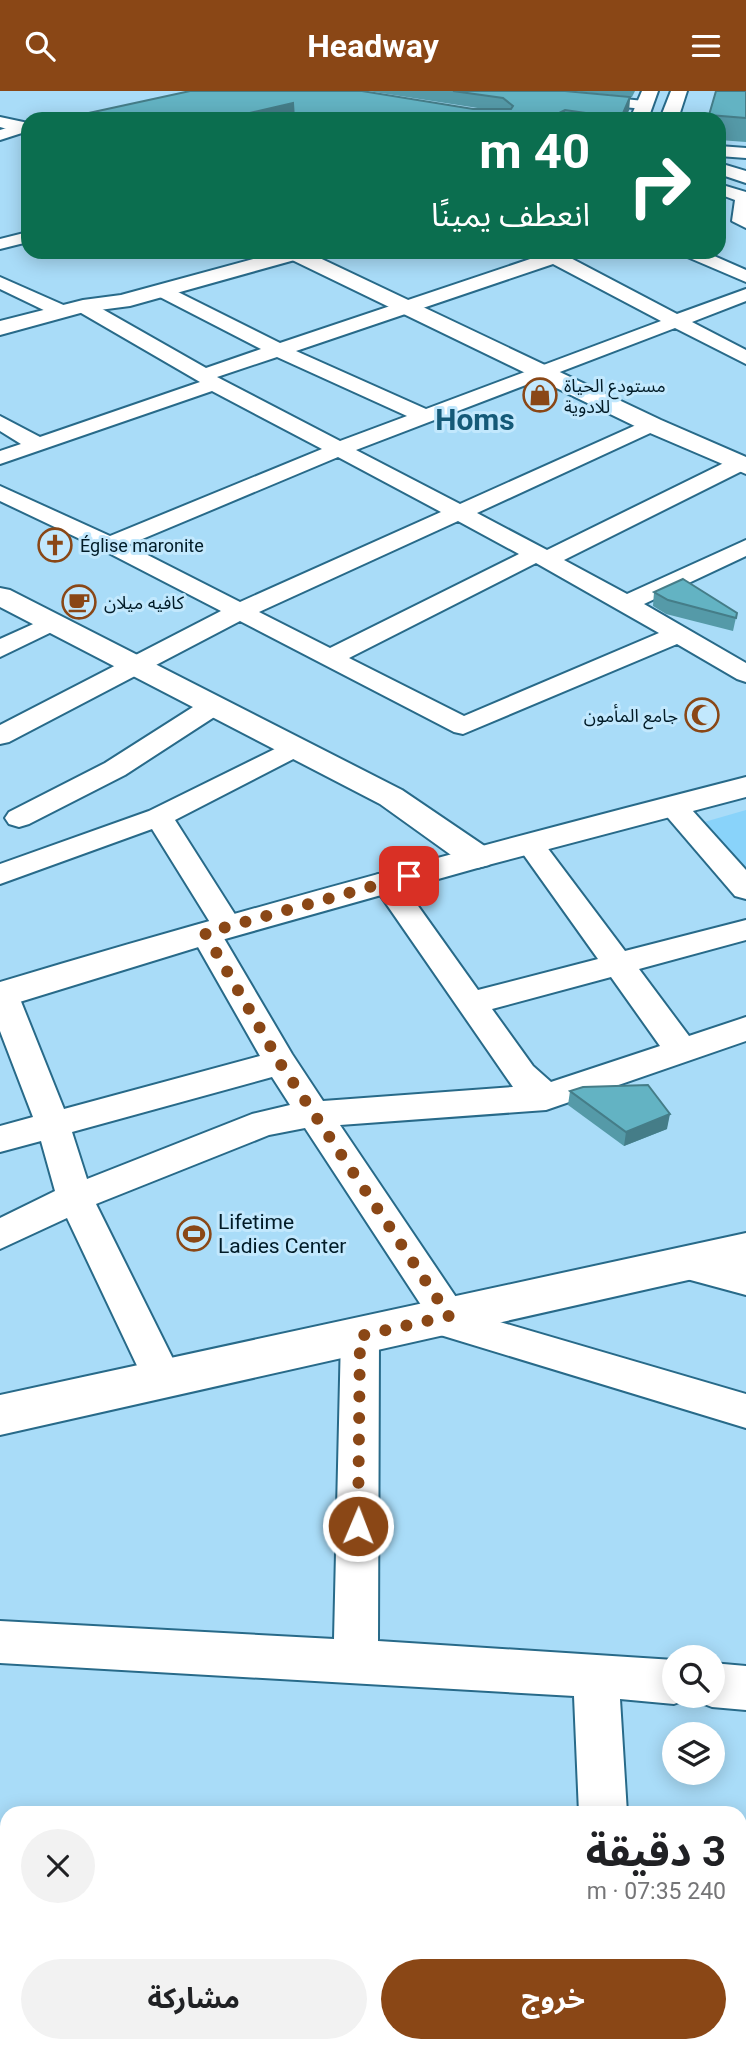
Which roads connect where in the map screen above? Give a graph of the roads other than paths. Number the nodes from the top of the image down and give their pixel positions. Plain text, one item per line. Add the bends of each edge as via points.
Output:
1 (500, 91) edge
2 (679, 91) edge
3 (588, 95) edge
4 (527, 96) edge
5 (644, 105) edge
6 (580, 112) edge
7 (672, 112) edge
8 (0, 122) edge
9 (21, 127) edge
10 (21, 130) edge
11 (0, 135) edge
12 (726, 152) edge
13 (746, 153) edge
14 (726, 170) edge
15 (746, 177) edge
16 (726, 181) edge
17 (746, 186) edge
18 (726, 191) edge
19 (746, 223) edge
20 (21, 239) edge
21 (0, 244) edge
22 (237, 259) edge
23 (277, 259) edge
24 (311, 259) edge
25 (539, 259) edge
26 (558, 259) edge
27 (706, 259) edge
28 (746, 277) edge
29 (0, 282) edge
30 (162, 291) junction
31 (746, 295) edge
32 (405, 306) junction
33 (80, 307) junction
34 (677, 322) junction
35 (0, 328) edge
36 (278, 350) junction
37 (746, 358) edge
38 (544, 372) junction
39 (209, 379) junction
40 (426, 417) junction
41 (0, 422) edge
42 (652, 425) junction
43 (36, 445) junction
44 (339, 449) junction
45 (0, 458) edge
46 (743, 465) edge
47 (0, 493) edge
48 (458, 511) junction
49 (109, 544) junction
50 (746, 547) edge
51 (542, 556) junction
52 (0, 596) edge
53 (627, 603) junction
54 (238, 612) junction
55 (51, 623) junction
56 (679, 633) junction
57 (0, 649) edge
58 (329, 658) junction
59 (135, 666) junction
60 (746, 674) edge
61 (213, 706) junction
62 (0, 736) edge
63 (293, 748) junction
64 (746, 787) edge
65 (673, 806) junction
66 (159, 817) junction
67 (19, 818) dead end
68 (530, 844) junction
69 (477, 857) junction
70 (0, 874) edge
71 (386, 882) junction
72 (746, 889) edge
73 (216, 930) junction
74 (746, 930) edge
75 (618, 964) junction
76 (1, 995) edge
77 (471, 1003) junction
78 (746, 1029) edge
79 (681, 1051) junction
80 (280, 1063) junction
81 (546, 1097) junction
82 (314, 1114) junction
83 (53, 1125) junction
84 (0, 1139) edge
85 (75, 1198) junction
86 (0, 1234) edge
87 (746, 1250) edge
88 (685, 1264) junction
89 (746, 1280) edge
90 (443, 1317) junction
91 (360, 1336) junction
92 (163, 1379) junction
93 (746, 1411) edge
94 (0, 1415) edge
95 (0, 1642) edge
96 (356, 1662) junction
97 (596, 1675) junction
98 (662, 1681) edge
99 (725, 1686) edge
100 (746, 1688) edge
101 (603, 1806) edge

1 - 4 street
2 - 7 main road
3 - 4 street
3 - 5 street
3 - 6 street
8 - 9 main road
10 - 11 street
12 - 13 street
14 - 15 main road
16 - 17 main road
18 - 19 street via 744,197 741,221
20 - 21 street
22 - 33 main road
23 - 30 main road
24 - 32 main road
25 - 32 street
26 - 34 street
27 - 28 street
29 - 33 street
30 - 33 main road
30 - 36 street
31 - 34 street
32 - 36 street
32 - 38 main road
33 - 35 main road
33 - 39 street
34 - 37 street
34 - 38 street
36 - 39 street
36 - 40 street
38 - 40 street
38 - 42 main road
39 - 43 street
39 - 44 street
40 - 44 street
41 - 43 street
42 - 46 main road
42 - 48 street
43 - 45 street
44 - 48 street
44 - 49 street
46 - 51 street
47 - 49 street
48 - 51 street
48 - 54 street
49 - 54 street
50 - 53 street
51 - 53 street
51 - 58 street
52 - 55 main road
53 - 56 street
54 - 58 street
54 - 59 street
55 - 57 street
55 - 59 main road
56 - 58 street via 463,726
56 - 60 street
59 - 61 main road
59 - 62 street
61 - 63 main road
61 - 67 street via 115,769
63 - 66 street
63 - 69 main road via 391,797
64 - 65 main road
65 - 68 main road
65 - 72 street
66 - 70 street
66 - 73 street
68 - 69 main road
68 - 75 street
69 - 71 main road
71 - 73 main road
71 - 77 street
73 - 76 main road
73 - 80 street
74 - 75 street
75 - 77 street
75 - 79 street
76 - 83 street
77 - 81 street via 521,1075
78 - 79 street
79 - 81 street
80 - 82 street
80 - 83 street
81 - 82 street
82 - 85 street via 264,1123
82 - 90 street
83 - 84 street
83 - 85 street
85 - 86 street
85 - 92 street
87 - 88 main road
88 - 89 street
88 - 90 main road
90 - 91 main road
90 - 93 street
91 - 92 main road
91 - 96 street
92 - 94 main road
95 - 96 street
96 - 97 street
97 - 98 street
97 - 101 street
99 - 100 street

